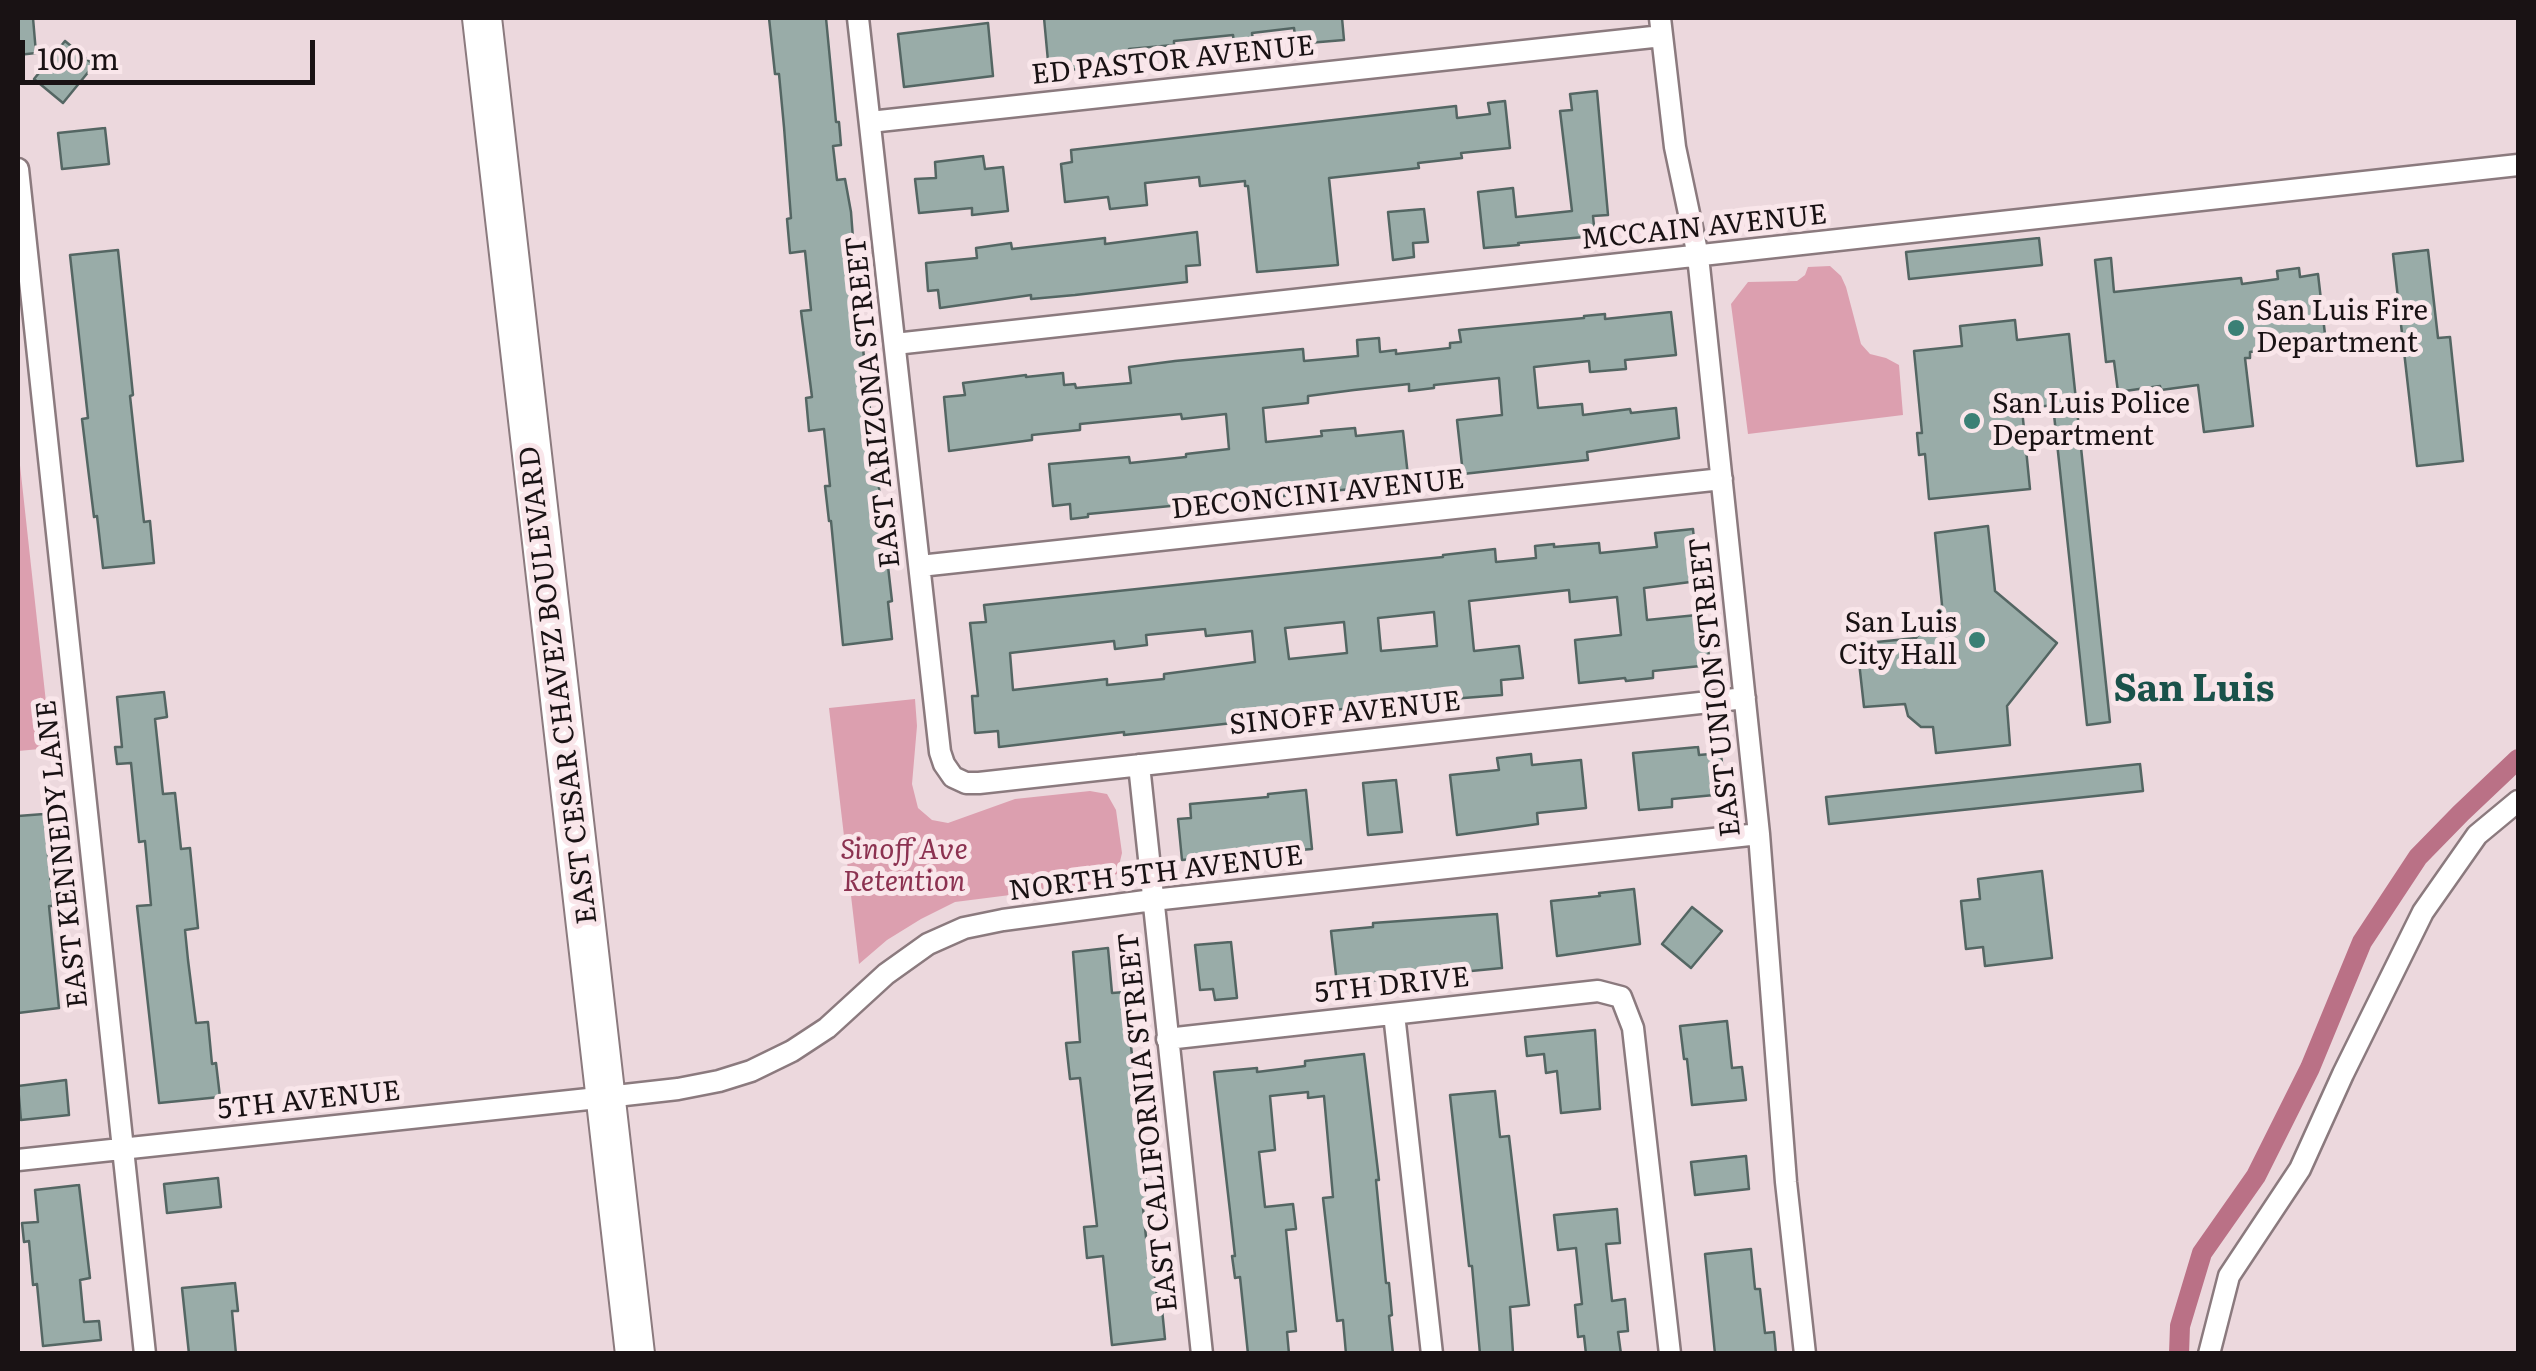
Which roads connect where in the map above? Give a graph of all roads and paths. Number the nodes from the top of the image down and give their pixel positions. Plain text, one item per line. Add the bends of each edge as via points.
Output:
1 (482, 18) edge
2 (858, 18) edge
3 (1661, 27) edge
4 (870, 122) junction
5 (2518, 165) edge
6 (18, 169) edge
7 (1698, 256) junction
8 (895, 344) junction
9 (1722, 479) junction
10 (920, 566) junction
11 (1745, 698) junction
12 (1139, 765) junction
13 (953, 777) joint
14 (2518, 801) edge
15 (1759, 834) junction
16 (1153, 900) junction
17 (1394, 1014) junction
18 (1168, 1039) junction
19 (607, 1097) junction
20 (123, 1148) junction
21 (18, 1160) edge
22 (144, 1354) edge
23 (635, 1354) edge
24 (1202, 1354) edge
25 (1432, 1354) edge
26 (1670, 1354) edge
27 (1805, 1354) edge
28 (2208, 1354) edge

1 - 19 highway, EAST CESAR CHAVEZ BOULEVARD
2 - 4 street, EAST ARIZONA STREET
3 - 4 street, ED PASTOR AVENUE
3 - 7 street, EAST UNION STREET via 1674,147
4 - 8 street, EAST ARIZONA STREET
5 - 7 street, MCCAIN AVENUE
6 - 20 street, EAST KENNEDY LANE
7 - 8 street, MCCAIN AVENUE
7 - 9 street, EAST UNION STREET
8 - 10 street, EAST ARIZONA STREET
9 - 10 street, DECONCINI AVENUE
9 - 11 street, EAST UNION STREET
10 - 13 street, EAST ARIZONA STREET via 940,752
11 - 12 street, SINOFF AVENUE
11 - 15 street, EAST UNION STREET
12 - 13 street, SINOFF AVENUE via 979,783
12 - 16 street, EAST CALIFORNIA STREET
14 - 28 street via 2477,836 2423,912 2300,1169 2229,1276
15 - 16 street, NORTH 5TH AVENUE
15 - 27 street, EAST UNION STREET
16 - 18 street, EAST CALIFORNIA STREET
16 - 19 street, NORTH 5TH AVENUE via 964,928 928,944 828,1028 778,1058 718,1081
17 - 18 street, 5TH DRIVE
17 - 25 street
17 - 26 street, 5TH DRIVE via 1598,992 1621,997 1633,1028
18 - 24 street, EAST CALIFORNIA STREET
19 - 20 street, 5TH AVENUE
19 - 23 highway, EAST CESAR CHAVEZ BOULEVARD
20 - 21 street, 5TH AVENUE
20 - 22 street, EAST KENNEDY LANE

